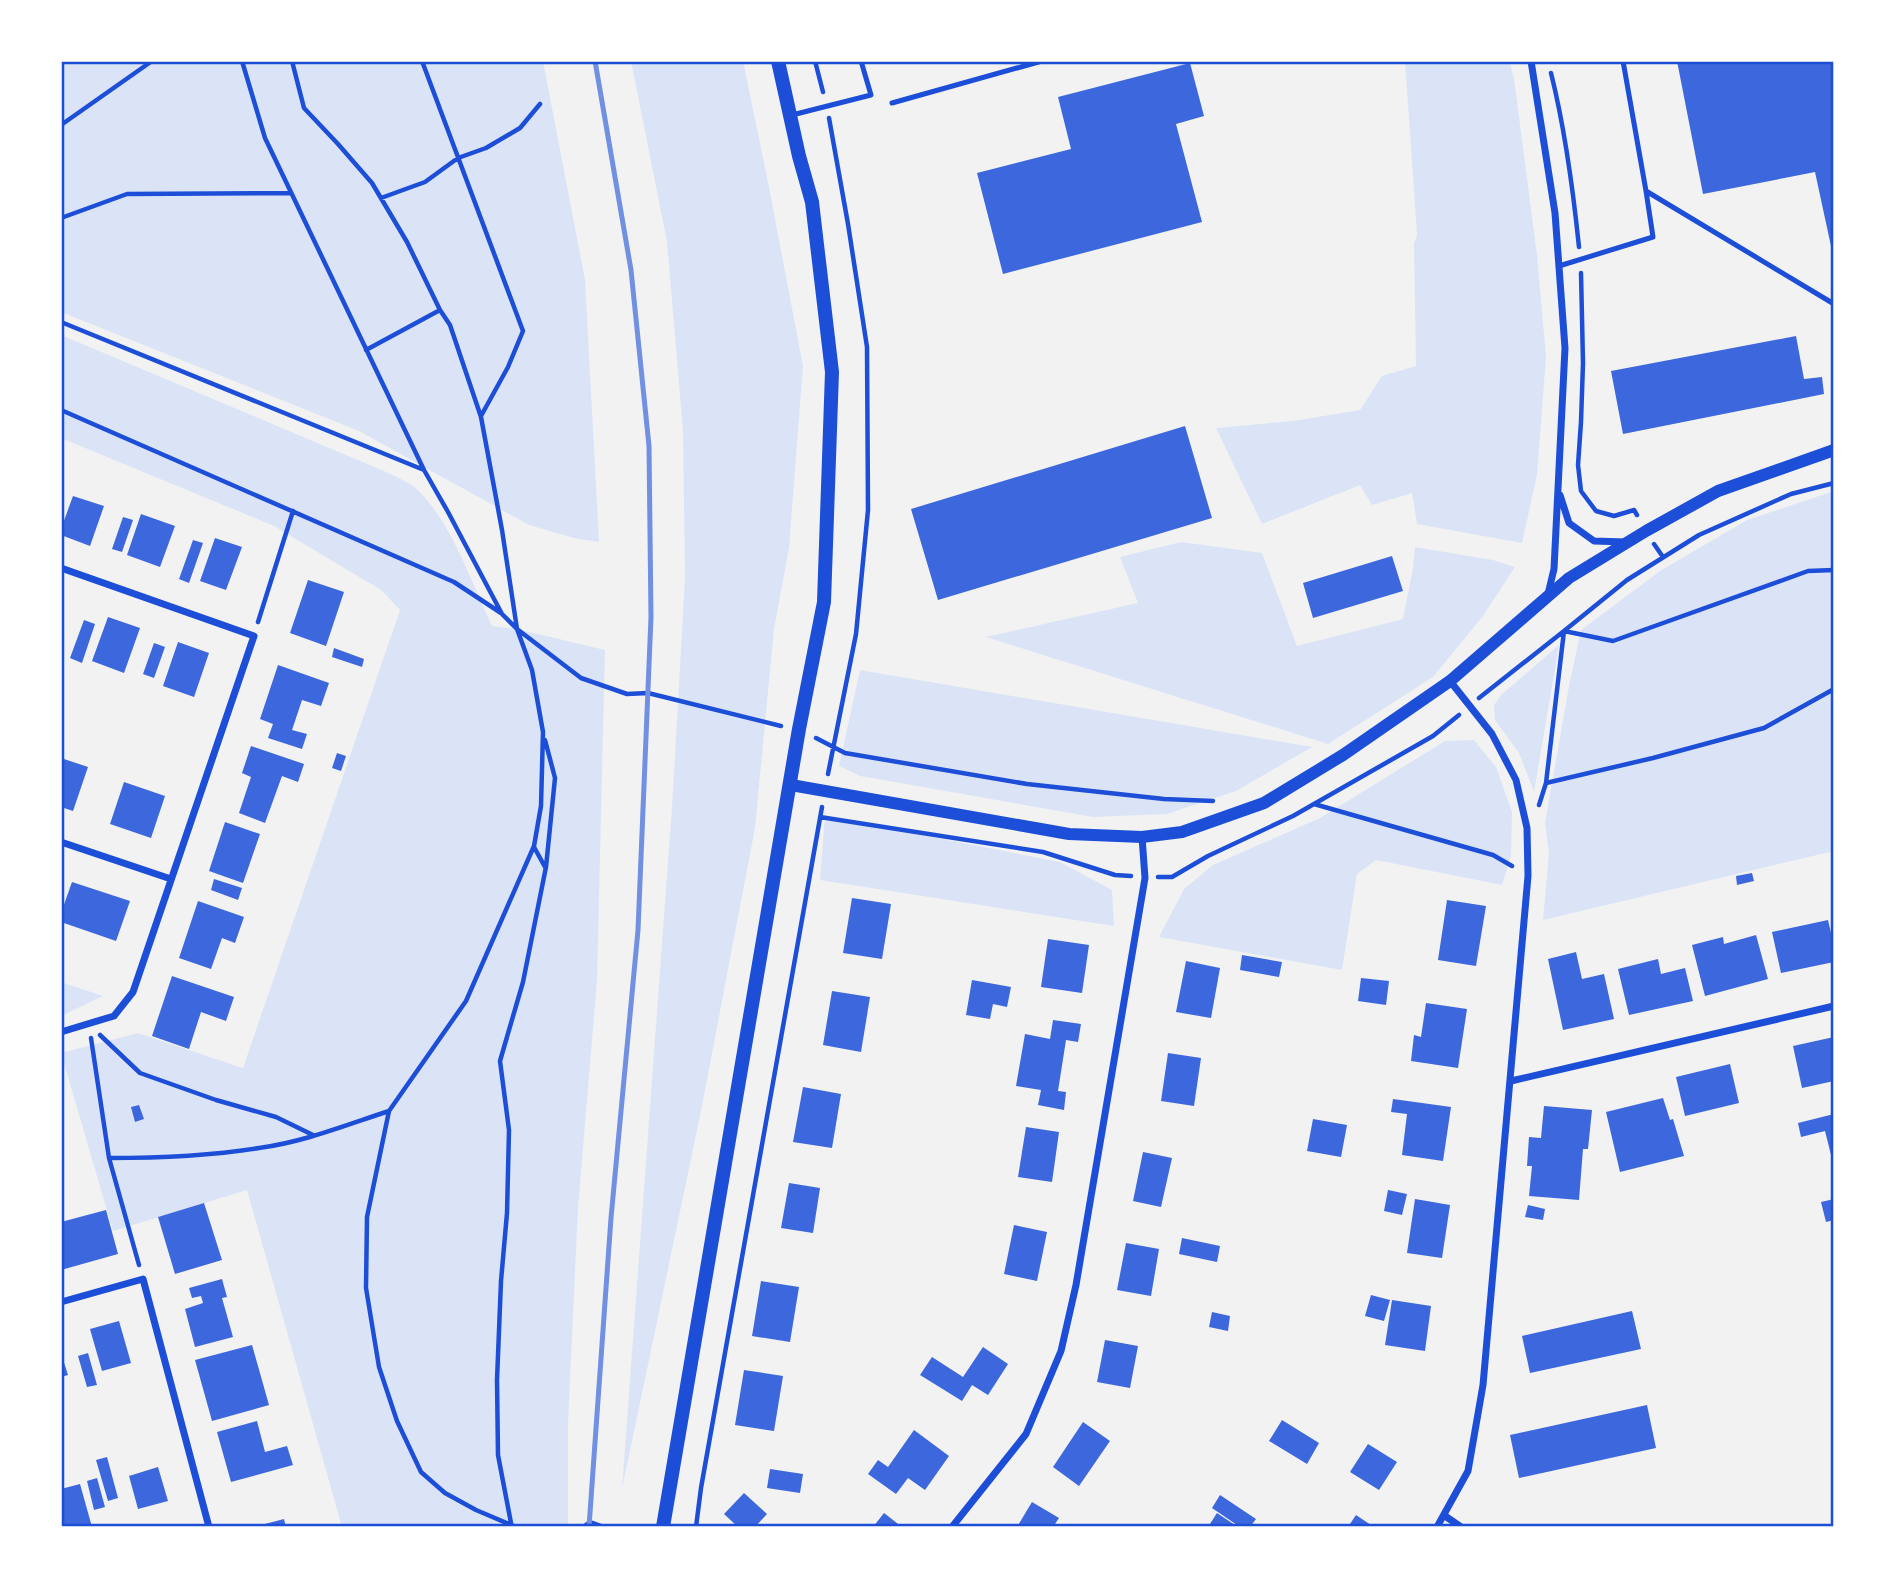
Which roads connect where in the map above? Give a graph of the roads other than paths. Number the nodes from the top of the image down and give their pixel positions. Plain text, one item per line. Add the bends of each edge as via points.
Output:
1 (778, 61) edge
2 (861, 61) edge
3 (1042, 61) edge
4 (1531, 61) edge
5 (1623, 61) edge
6 (892, 103) dead end
7 (790, 116) junction
8 (1646, 191) junction
9 (1559, 267) junction
10 (1834, 304) edge
11 (1834, 450) edge
12 (1558, 489) junction
13 (1627, 542) junction
14 (61, 568) edge
15 (1548, 595) junction
16 (1450, 681) junction
17 (791, 785) junction
18 (1142, 837) junction
19 (61, 842) edge
20 (171, 879) junction
21 (1834, 1006) edge
22 (61, 1032) edge
23 (1511, 1081) junction
24 (61, 1302) edge
25 (1445, 1516) junction
26 (209, 1527) edge
27 (663, 1527) edge
28 (952, 1527) edge
29 (1437, 1527) edge
30 (1461, 1527) edge

1 - 7 main road
2 - 7 lane via 871,94
3 - 6 lane
4 - 9 street
5 - 8 lane
7 - 17 main road via 812,202 832,372 824,602
8 - 9 lane via 1653,237
8 - 10 lane
9 - 12 street via 1565,348
11 - 13 street via 1718,491
12 - 13 street via 1569,523 1594,541
12 - 15 street via 1554,569
13 - 15 street
14 - 20 street via 254,636
15 - 16 street
16 - 18 street via 1264,803 1182,832
16 - 23 street via 1492,734 1516,780 1527,828 1528,876
17 - 18 street via 1069,834
17 - 27 main road
18 - 28 street via 1145,878 1061,1351 1026,1434
19 - 20 street
20 - 22 street via 133,992 114,1016
21 - 23 street
23 - 25 street via 1483,1385 1468,1471
24 - 26 street via 143,1279
25 - 29 street
25 - 30 street

